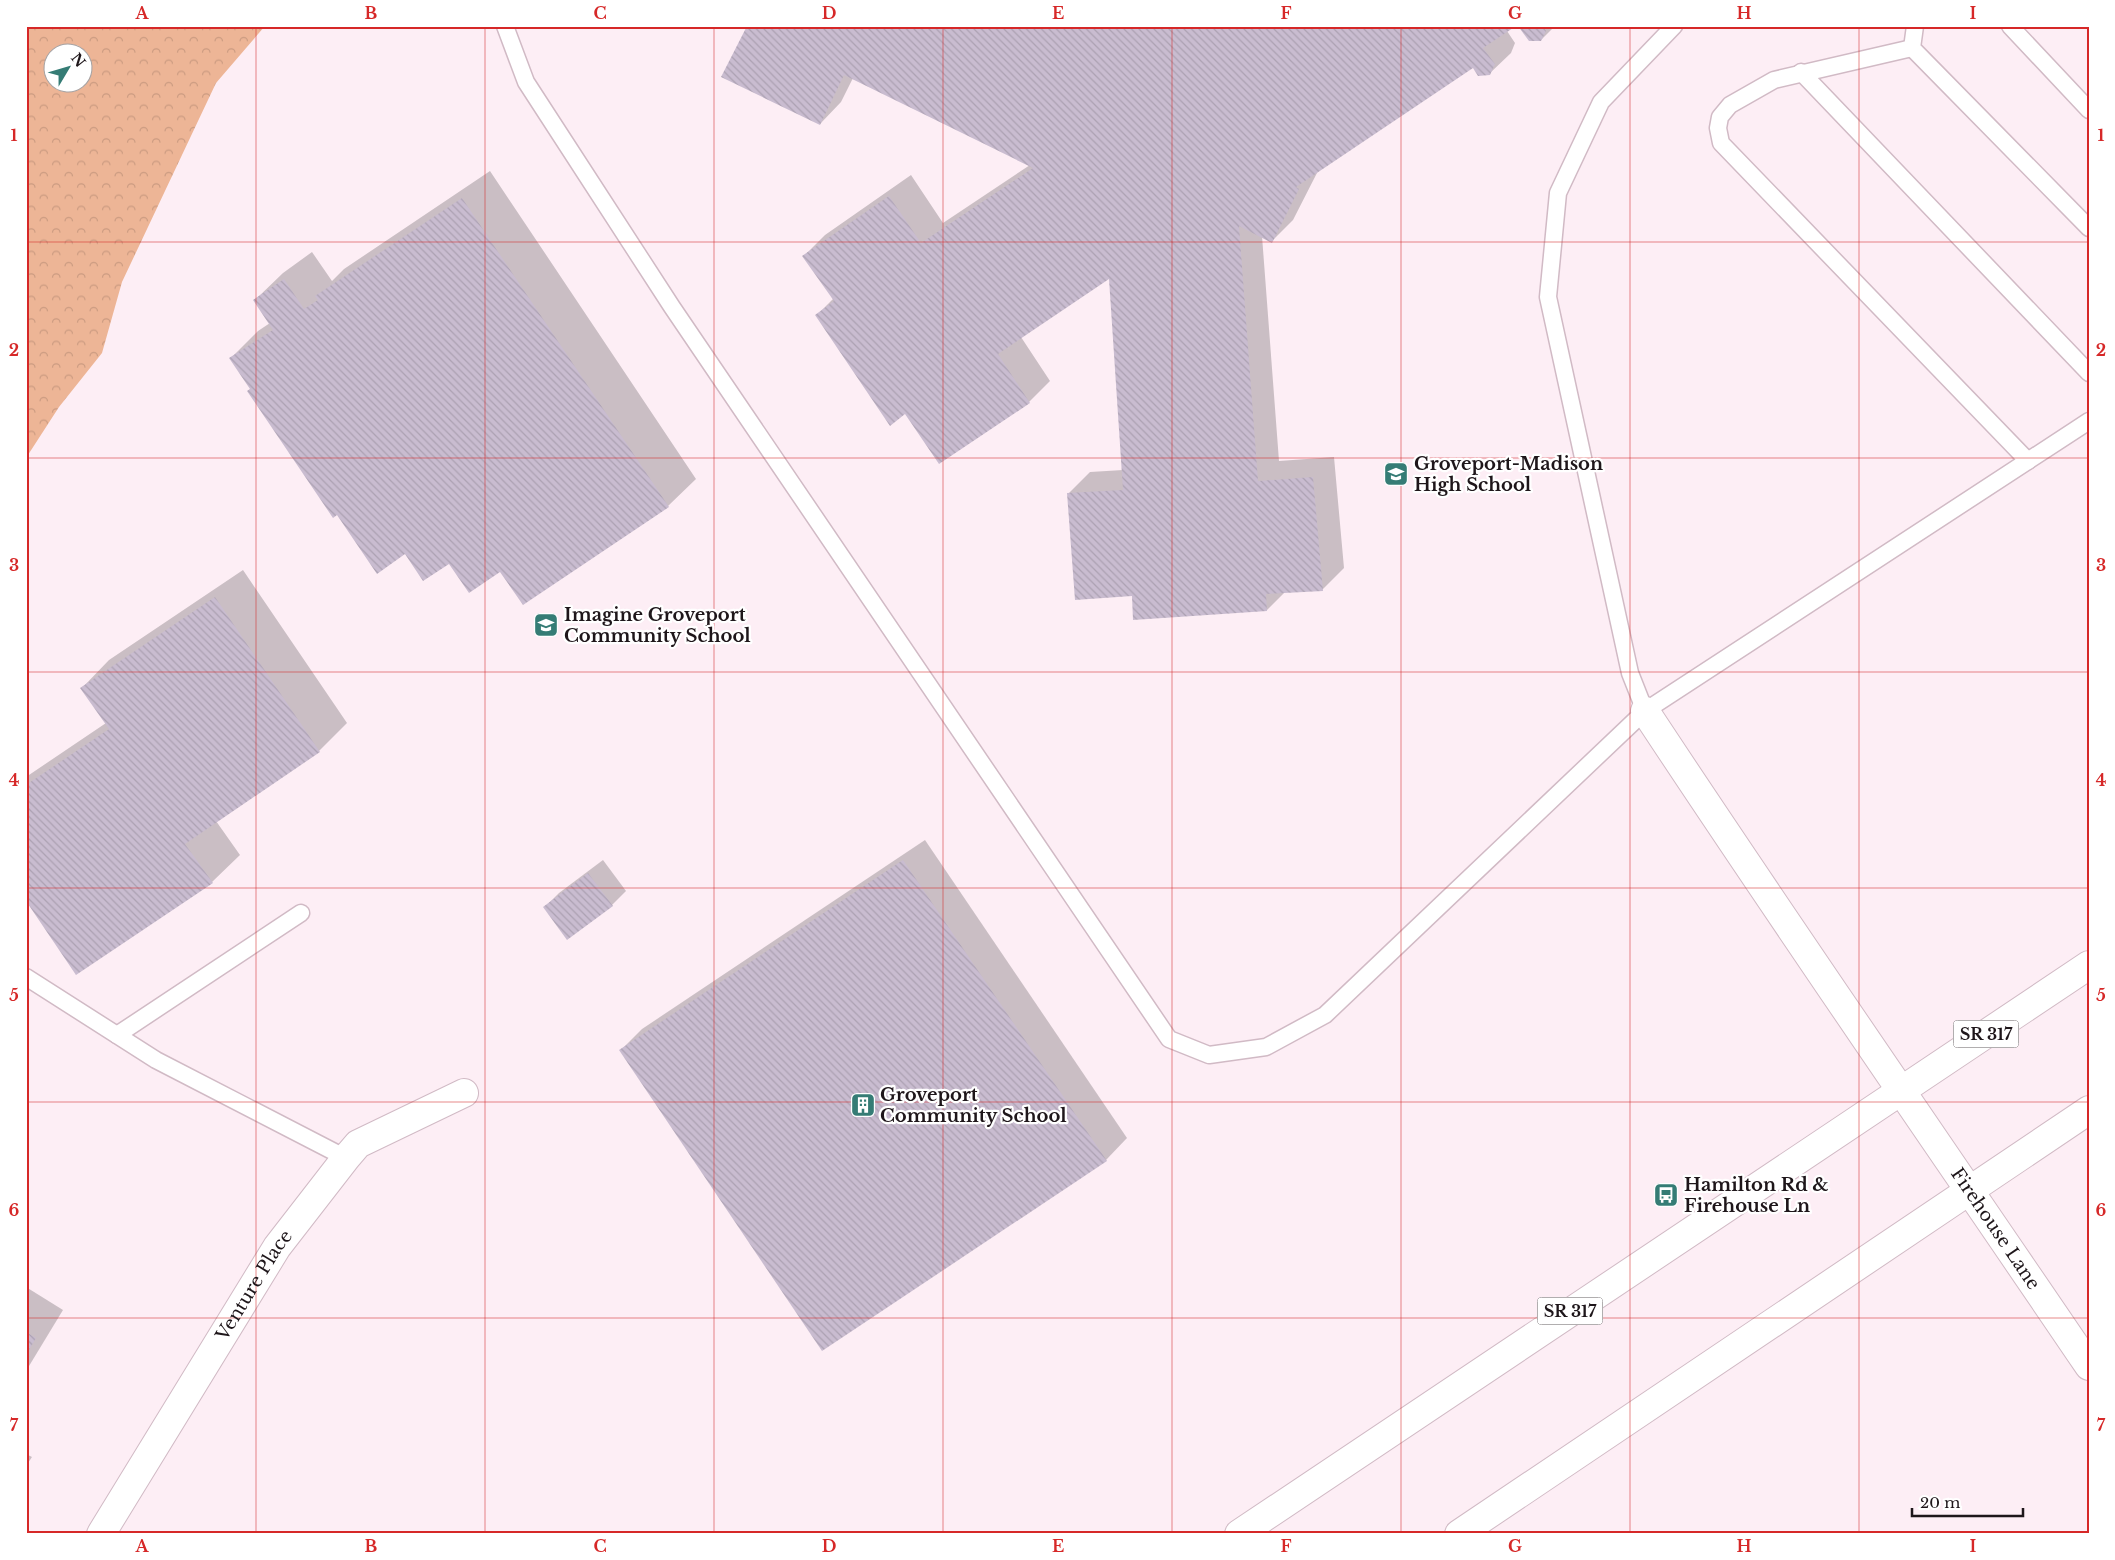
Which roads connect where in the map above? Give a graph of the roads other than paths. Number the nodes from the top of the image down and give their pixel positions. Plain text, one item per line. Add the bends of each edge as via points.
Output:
1 (505, 26) edge
2 (1674, 26) edge
3 (1914, 26) edge
4 (2010, 26) edge
5 (1912, 48) junction
6 (1801, 72) junction
7 (2089, 110) edge
8 (2089, 228) edge
9 (2089, 373) edge
10 (2089, 421) edge
11 (2028, 461) junction
12 (1645, 711) junction
13 (301, 913) dead end
14 (2089, 965) edge
15 (26, 978) edge
16 (116, 1035) junction
17 (1902, 1090) junction
18 (464, 1093) dead end
19 (2089, 1110) edge
20 (346, 1158) junction
21 (1969, 1190) junction
22 (2089, 1366) edge
23 (100, 1534) edge
24 (1239, 1534) edge
25 (1459, 1534) edge

1 - 12 lane via 526,82 672,306 1169,1039 1209,1055 1266,1047 1324,1015
2 - 12 lane via 1600,102 1558,193 1548,297 1630,673
3 - 5 lane
4 - 7 lane
5 - 6 lane
5 - 8 lane
6 - 9 lane
6 - 11 lane via 1774,80 1730,105 1720,117 1721,142
10 - 11 lane
11 - 12 lane
12 - 17 main road, Firehouse Lane via 1772,903
13 - 16 lane
14 - 17 main road, SR 317
15 - 16 lane
16 - 20 lane via 156,1060
17 - 21 main road, Firehouse Lane
17 - 24 main road, SR 317
18 - 20 main road, Venture Place via 358,1144
19 - 21 main road
20 - 23 main road, Venture Place via 277,1247
21 - 22 main road, Firehouse Lane
21 - 25 main road

